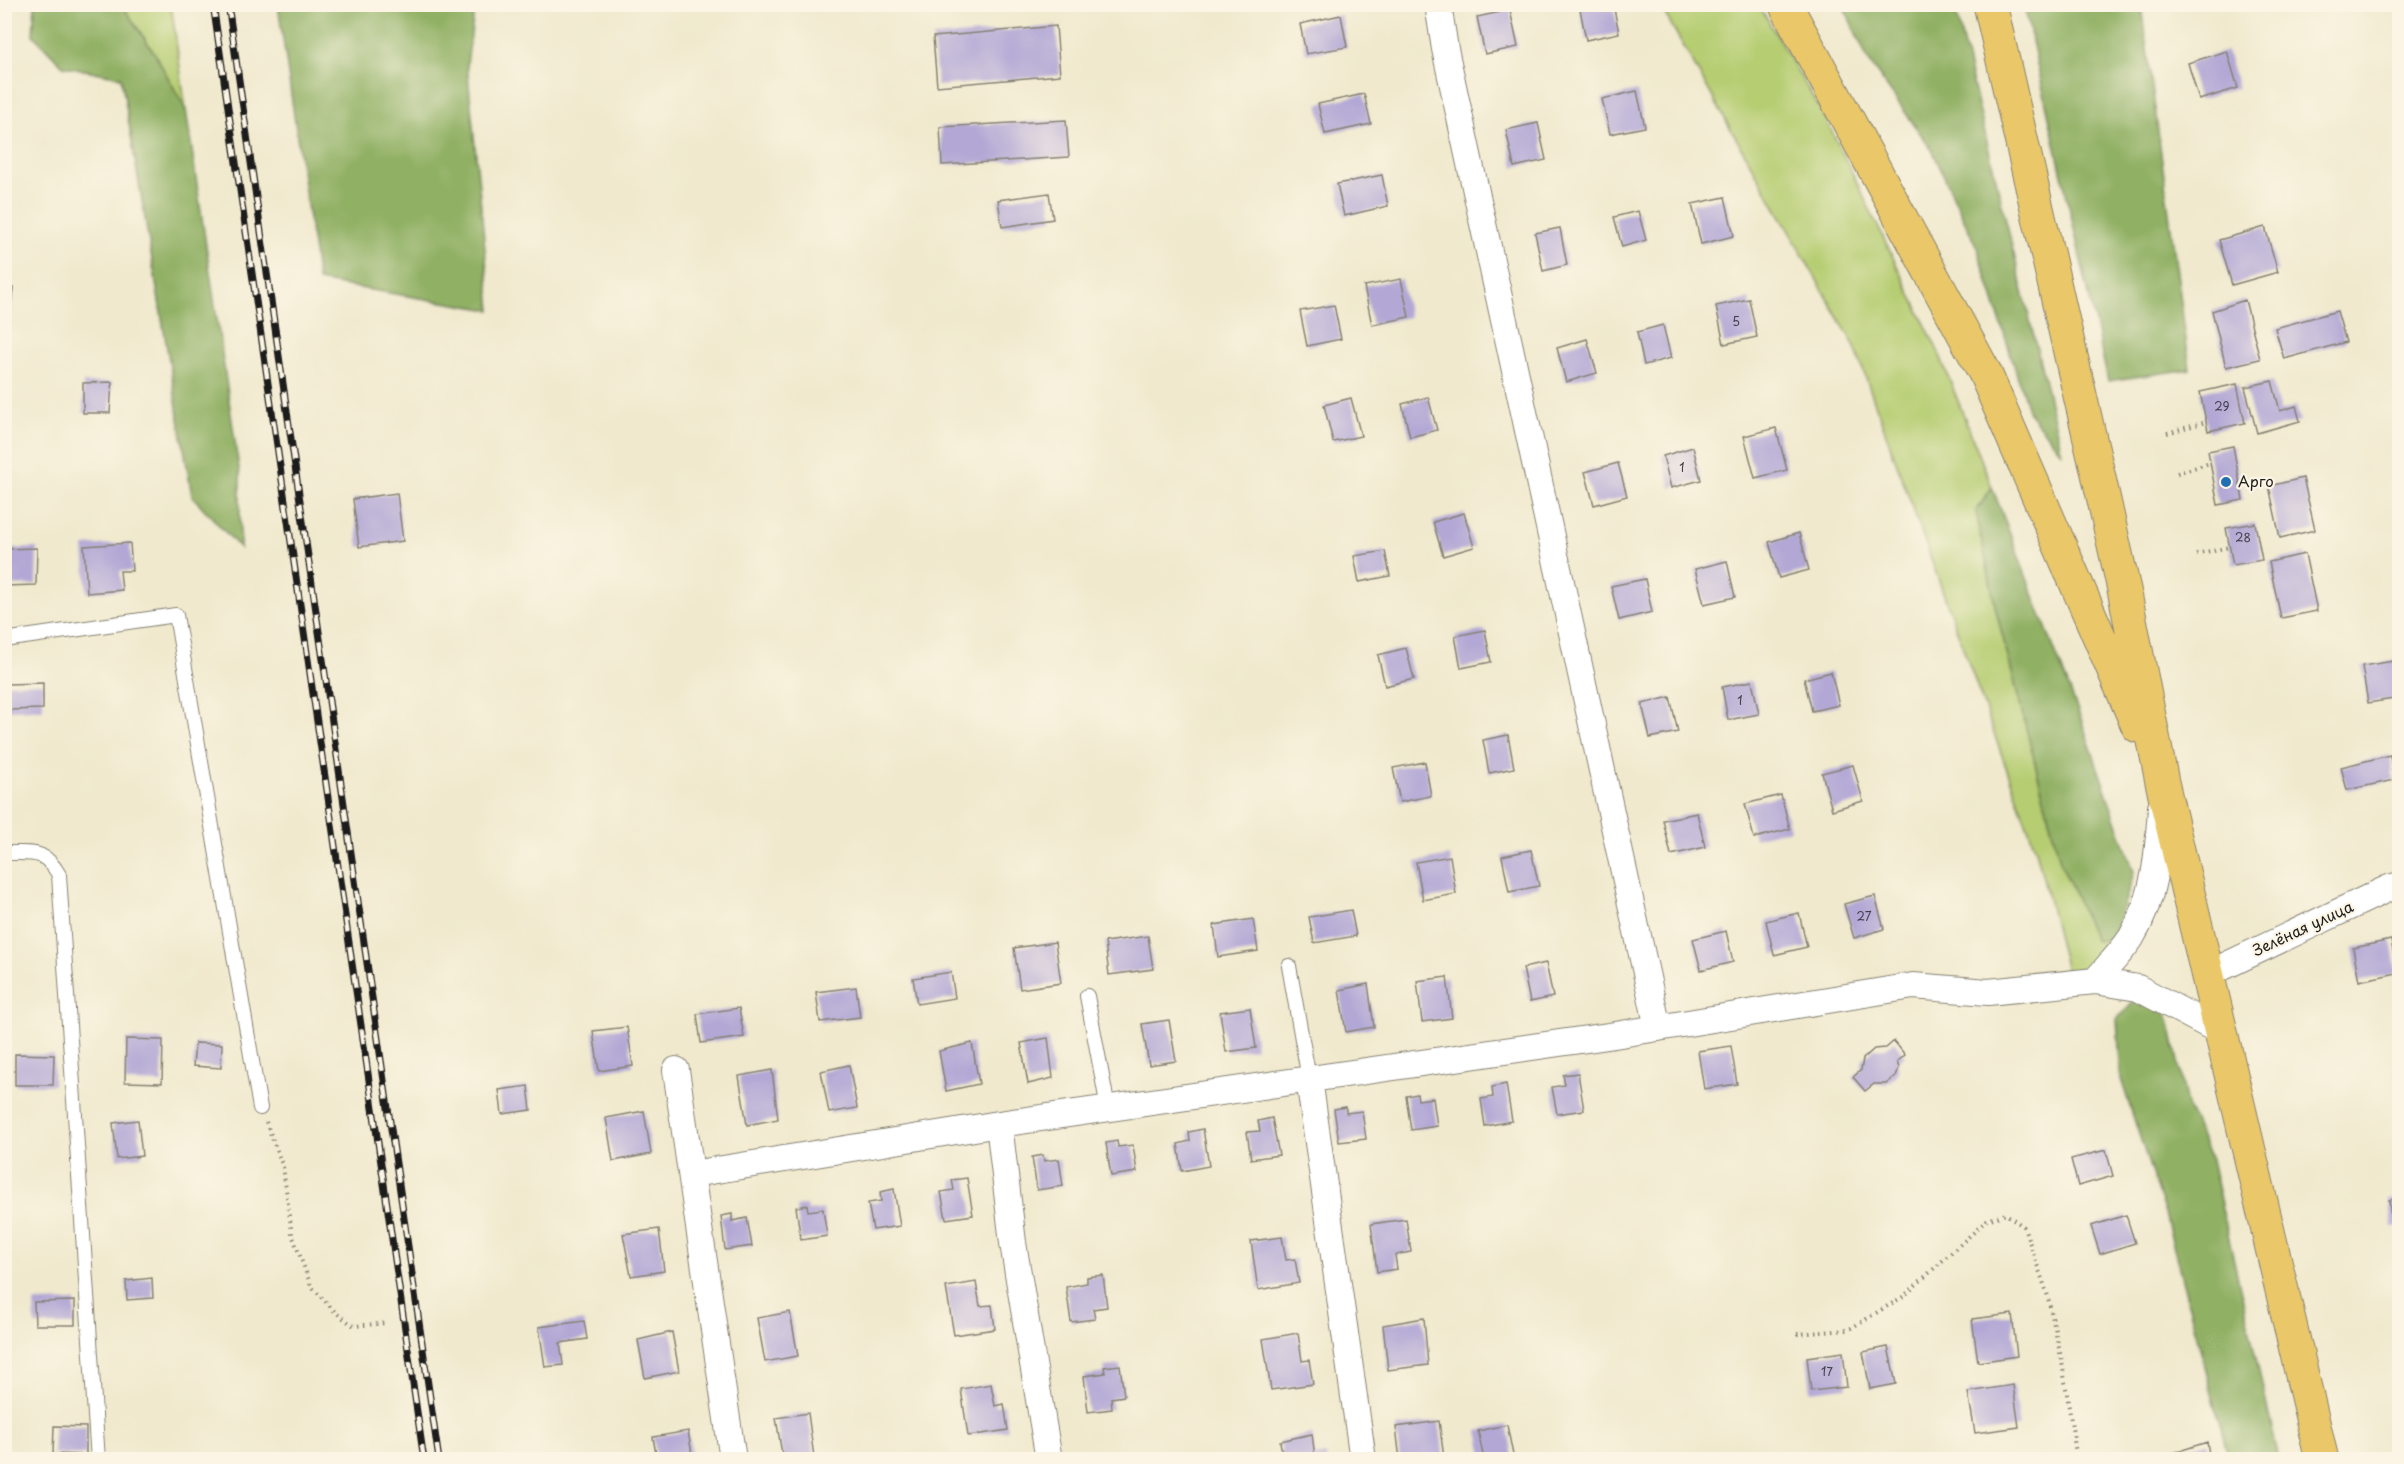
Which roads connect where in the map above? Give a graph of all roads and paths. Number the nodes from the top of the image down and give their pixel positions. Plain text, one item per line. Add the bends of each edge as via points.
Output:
1 (1438, 4) edge
2 (1785, 4) edge
3 (1989, 4) edge
4 (2206, 422) dead end
5 (2168, 433) dead end
6 (2210, 463) dead end
7 (2177, 473) dead end
8 (2230, 547) dead end
9 (2196, 554) dead end
10 (4, 640) edge
11 (2162, 782) junction
12 (4, 853) edge
13 (2400, 885) edge
14 (1289, 966) dead end
15 (2206, 975) junction
16 (2095, 981) junction
17 (1087, 996) dead end
18 (1658, 1028) junction
19 (2221, 1032) junction
20 (676, 1070) dead end
21 (1309, 1079) junction
22 (261, 1108) joint
23 (1108, 1108) junction
24 (999, 1125) junction
25 (692, 1174) junction
26 (387, 1323) dead end
27 (1797, 1334) dead end
28 (98, 1460) edge
29 (733, 1460) edge
30 (1049, 1460) edge
31 (1363, 1460) edge
32 (2077, 1460) edge
33 (2322, 1460) edge

1 - 18 street
2 - 11 main road via 1984,373
3 - 11 main road via 2100,478
4 - 5 path
6 - 7 path
8 - 9 path
10 - 22 lane via 176,615
11 - 15 main road
11 - 16 street via 2158,866 2147,904 2130,938
12 - 28 lane via 41,854 51,861 59,875
13 - 15 street, Зелёная улица
14 - 21 lane
15 - 19 main road
16 - 18 street via 1988,992 1913,986
16 - 19 street via 2138,988
17 - 23 lane
18 - 21 street
19 - 33 main road
20 - 25 street
21 - 23 street
21 - 31 street
22 - 26 path via 283,1167 292,1234 311,1286 354,1326
23 - 24 street
24 - 25 street
24 - 30 street via 1013,1243
25 - 29 street
27 - 32 path via 1848,1330 1905,1296 1987,1220 2006,1214 2024,1227 2047,1293

